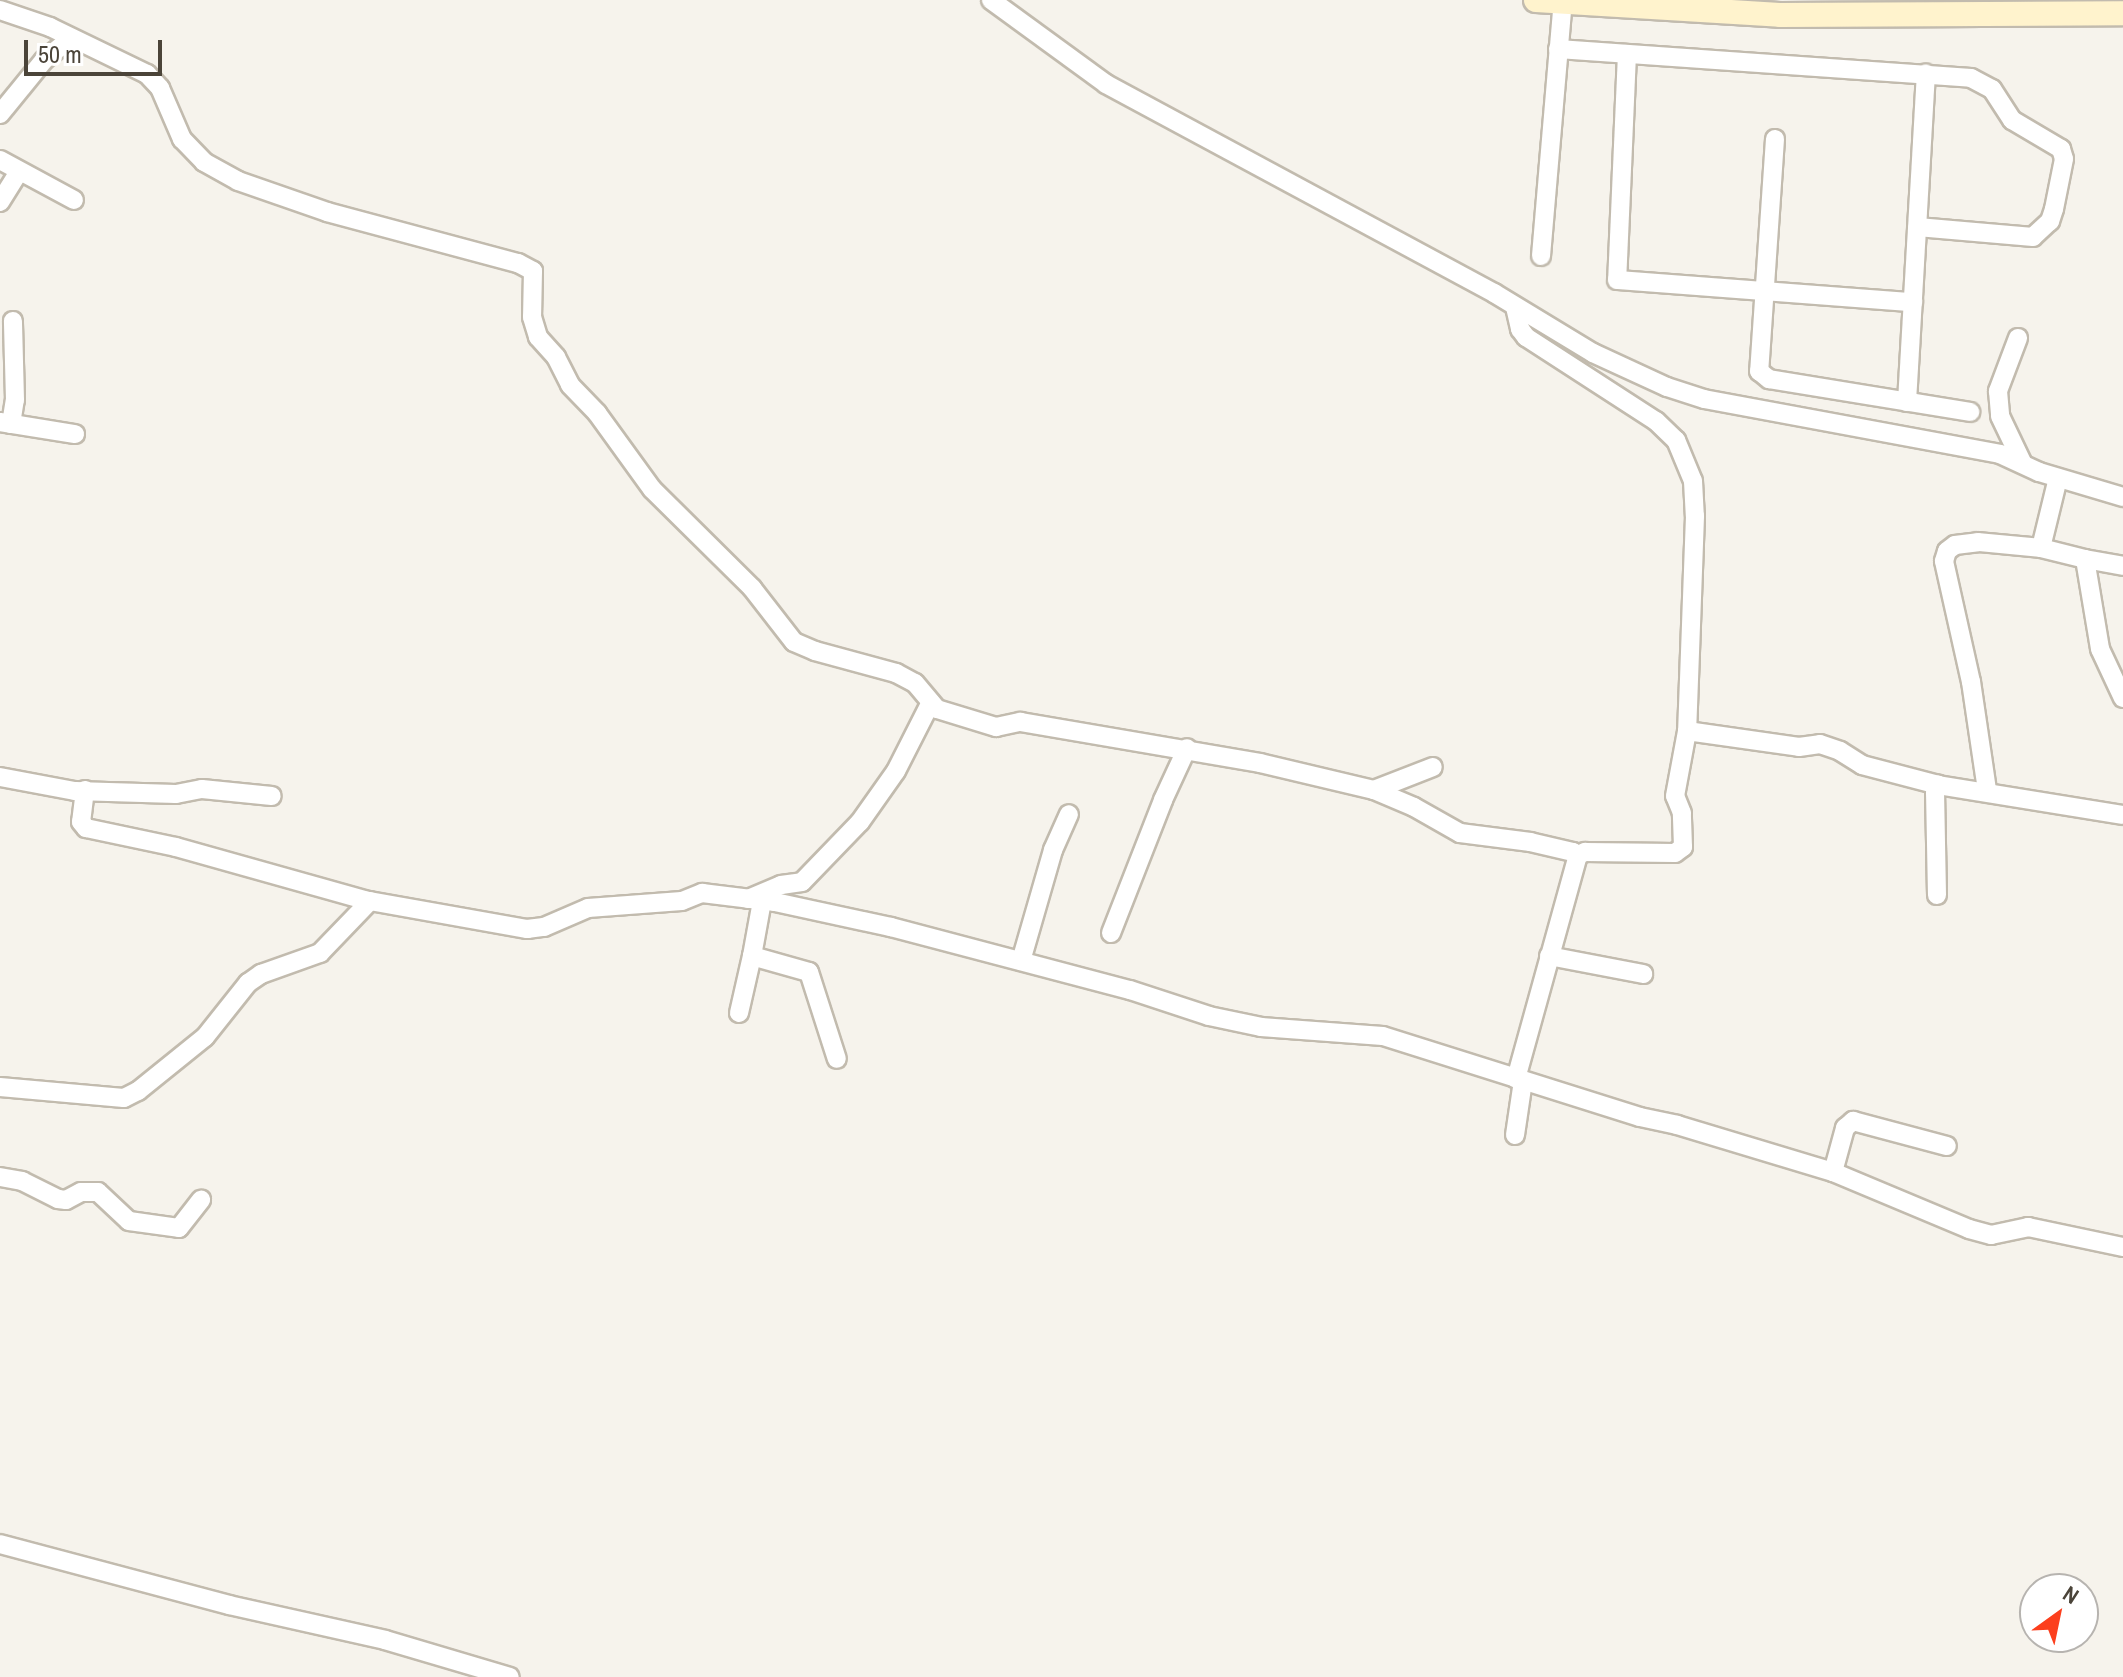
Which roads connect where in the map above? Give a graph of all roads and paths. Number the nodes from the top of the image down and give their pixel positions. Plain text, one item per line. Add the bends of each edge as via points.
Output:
1 (991, 0) edge
2 (1536, 0) edge
3 (1562, 1) edge
4 (0, 10) edge
5 (2123, 13) edge
6 (71, 38) junction
7 (1558, 49) junction
8 (1627, 54) junction
9 (1926, 74) junction
10 (0, 114) edge
11 (1775, 139) dead end
12 (0, 160) edge
13 (19, 171) junction
14 (74, 200) dead end
15 (0, 202) edge
16 (1917, 227) junction
17 (1541, 256) dead end
18 (1765, 291) junction
19 (1913, 302) junction
20 (1515, 307) junction
21 (13, 321) dead end
22 (2018, 338) dead end
23 (1907, 402) junction
24 (1970, 412) dead end
25 (6, 423) edge
26 (75, 434) dead end
27 (2023, 464) junction
28 (2058, 478) junction
29 (2123, 497) edge
30 (2041, 548) junction
31 (2085, 559) junction
32 (2123, 566) edge
33 (2123, 698) edge
34 (931, 702) junction
35 (1687, 731) junction
36 (1187, 748) junction
37 (1433, 767) dead end
38 (0, 777) edge
39 (1938, 785) junction
40 (85, 790) junction
41 (1374, 790) junction
42 (1987, 790) junction
43 (272, 796) dead end
44 (1069, 814) dead end
45 (2123, 815) edge
46 (1578, 855) junction
47 (1937, 895) dead end
48 (755, 900) junction
49 (370, 901) junction
50 (1111, 933) dead end
51 (752, 956) junction
52 (1549, 956) junction
53 (1021, 961) junction
54 (1643, 974) dead end
55 (739, 1013) dead end
56 (837, 1059) dead end
57 (1519, 1080) junction
58 (0, 1087) edge
59 (1515, 1135) dead end
60 (1947, 1146) dead end
61 (1833, 1172) junction
62 (0, 1177) edge
63 (201, 1200) dead end
64 (2123, 1247) edge
65 (0, 1544) edge
66 (510, 1677) edge

1 - 20 street via 1106,84
2 - 3 main road
3 - 5 main road via 1780,15
3 - 7 street
4 - 6 street
6 - 10 street via 44,60
6 - 34 street via 157,82 182,139 204,162 238,181 533,271 532,317 538,337 652,489 752,588 794,642 896,673 915,683
7 - 8 street
7 - 17 street
8 - 9 street
8 - 18 street via 1617,280
9 - 16 street
9 - 16 street via 1979,79 1992,89 2006,115 2056,145 2064,159 2052,216 2033,237
11 - 18 street
12 - 13 street
13 - 14 street
13 - 15 street
16 - 19 street
18 - 19 street
18 - 23 street via 1759,371 1763,376
19 - 23 street
20 - 27 street via 1593,353 1704,399 2000,454
20 - 35 street via 1526,337 1656,421 1676,440 1693,481
21 - 25 street via 15,400
22 - 27 street via 1998,391 2000,416
23 - 24 street
25 - 26 street
27 - 28 street
28 - 29 street
28 - 30 street
30 - 31 street
30 - 42 street via 1955,545 1944,561 1971,682
31 - 32 street
31 - 33 street via 2100,649
34 - 36 street via 937,709 996,727 1020,722
34 - 48 street via 896,771 860,822 802,882 781,885
35 - 39 street via 1799,747 1820,744 1862,765
35 - 46 street via 1675,796 1682,813 1683,847 1675,853
36 - 41 street
36 - 50 street
37 - 41 street
38 - 40 street
39 - 42 street
39 - 47 street
40 - 43 street via 176,794 202,789
40 - 49 street via 81,822 86,828 176,847
41 - 46 street via 1460,833
42 - 45 street
44 - 53 street via 1053,850
46 - 52 street
48 - 49 street via 702,893 682,901 588,908 527,929
48 - 51 street
48 - 53 street via 891,927
49 - 58 street via 320,953 248,983 205,1037 138,1091 124,1098
51 - 55 street
51 - 56 street via 809,972
52 - 54 street
52 - 57 street
53 - 57 street via 1261,1027 1383,1036
57 - 59 street
57 - 61 street
60 - 61 street via 1853,1121 1845,1128
61 - 64 street via 1991,1235 2028,1227
62 - 63 street via 22,1181 52,1198 98,1192 129,1221 179,1228
65 - 66 street via 385,1640

